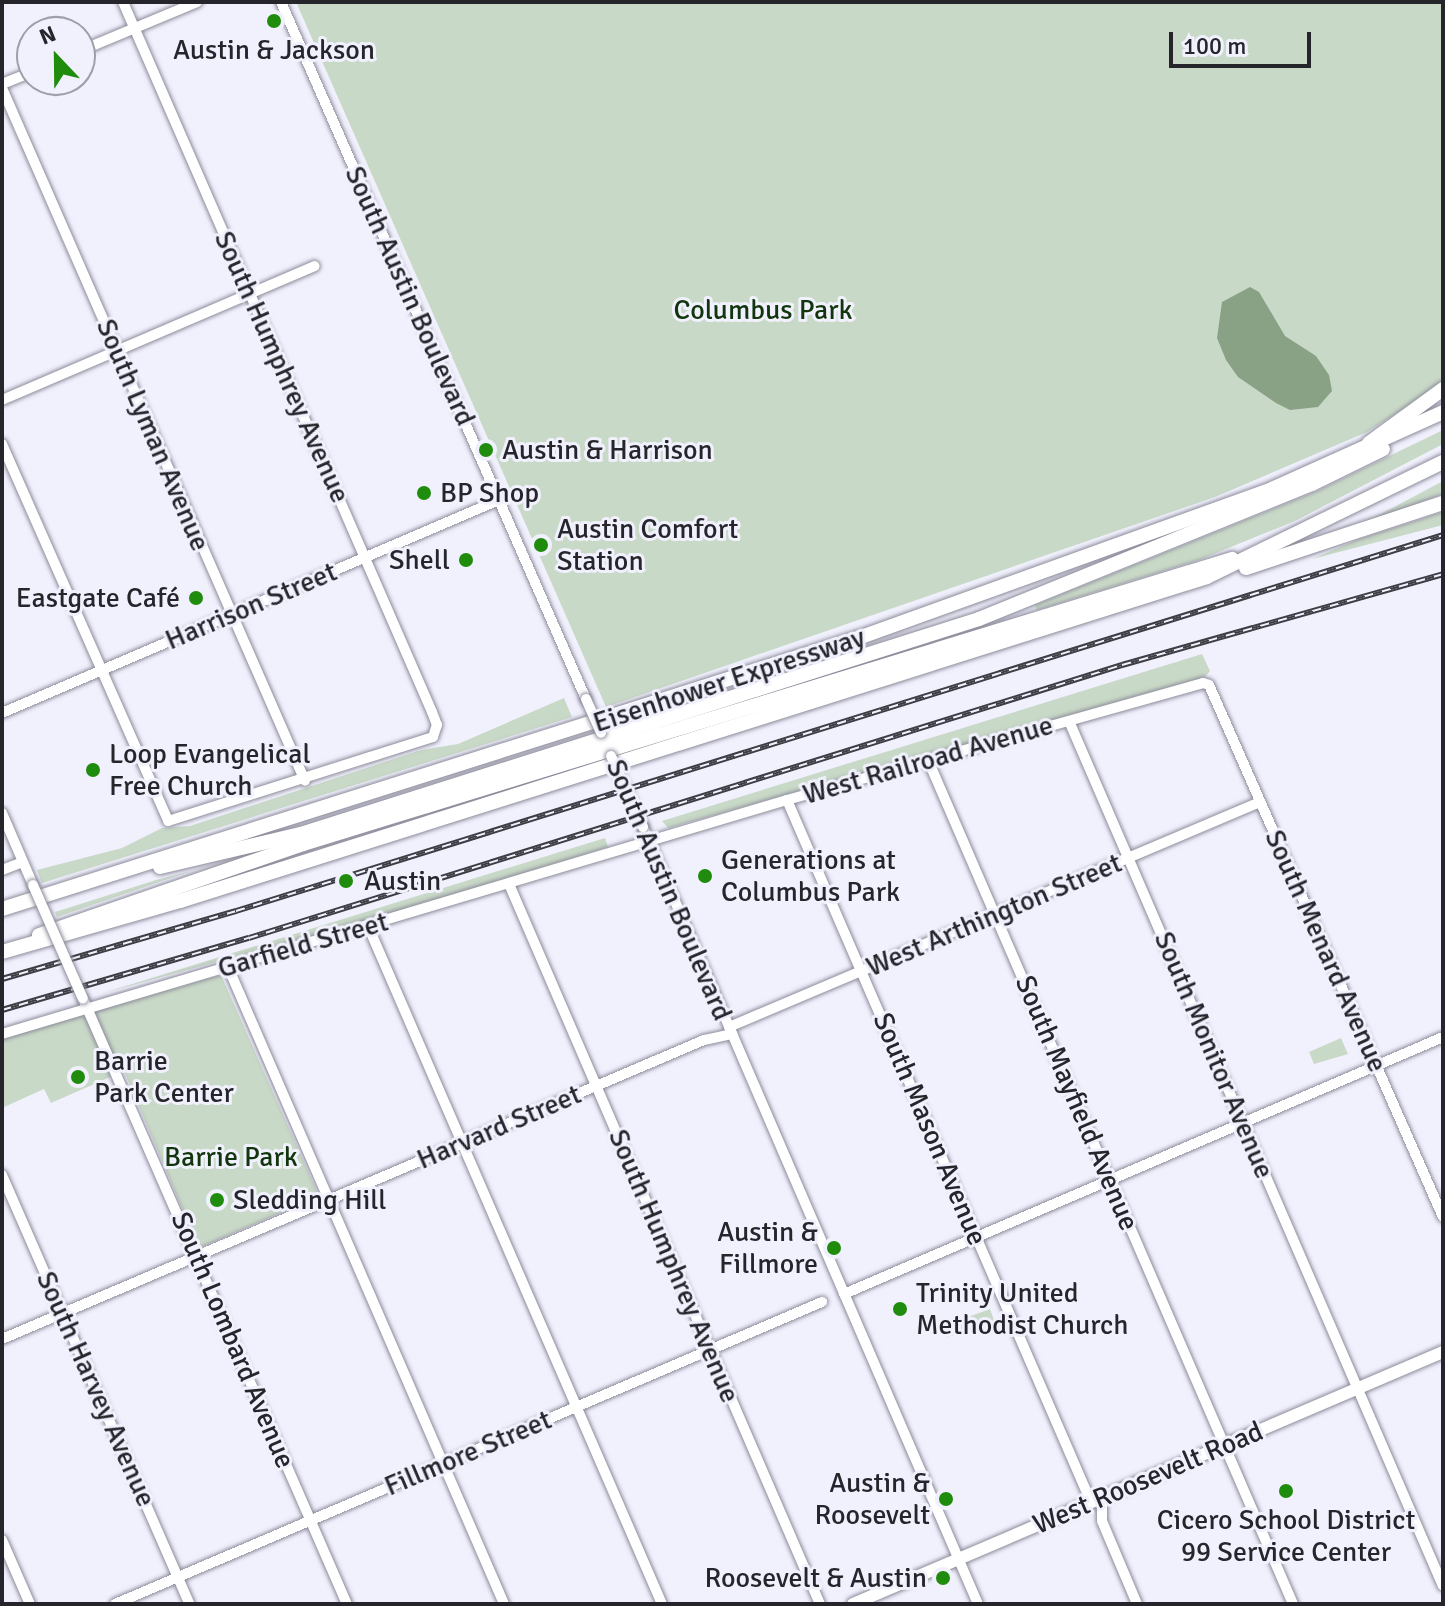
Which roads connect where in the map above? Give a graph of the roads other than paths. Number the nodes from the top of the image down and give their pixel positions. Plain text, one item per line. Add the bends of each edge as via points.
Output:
1 (123, 2) edge
2 (197, 2) edge
3 (281, 2) edge
4 (134, 28) junction
5 (96, 44) edge
6 (2, 86) edge
7 (314, 266) dead end
8 (250, 293) junction
9 (117, 350) junction
10 (1443, 389) edge
11 (2, 400) edge
12 (1443, 412) edge
13 (1413, 428) junction
14 (2, 444) edge
15 (1357, 453) junction
16 (1443, 462) edge
17 (499, 500) junction
18 (1443, 503) edge
19 (1267, 551) junction
20 (365, 558) junction
21 (1207, 577) junction
22 (231, 615) junction
23 (101, 670) junction
24 (1209, 685) joint
25 (2, 713) edge
26 (1069, 721) junction
27 (606, 745) junction
28 (928, 760) junction
29 (305, 781) junction
30 (787, 800) junction
31 (1260, 802) junction
32 (2, 813) edge
33 (649, 841) junction
34 (1129, 858) junction
35 (23, 862) junction
36 (2, 870) edge
37 (126, 871) junction
38 (509, 884) junction
39 (2, 909) edge
40 (995, 914) junction
41 (368, 926) junction
42 (2, 952) edge
43 (228, 967) junction
44 (861, 971) junction
45 (85, 1003) junction
46 (730, 1030) junction
47 (2, 1034) edge
48 (1443, 1037) edge
49 (1376, 1066) junction
50 (596, 1086) junction
51 (1243, 1123) junction
52 (462, 1142) junction
53 (2, 1175) edge
54 (1110, 1180) junction
55 (329, 1200) junction
56 (1443, 1217) edge
57 (977, 1237) junction
58 (197, 1257) junction
59 (844, 1294) junction
60 (822, 1302) dead end
61 (62, 1314) junction
62 (2, 1339) edge
63 (710, 1350) junction
64 (1443, 1352) edge
65 (1358, 1388) junction
66 (577, 1407) junction
67 (1225, 1445) junction
68 (443, 1464) junction
69 (1096, 1500) junction
70 (311, 1521) junction
71 (2, 1540) edge
72 (959, 1559) junction
73 (178, 1577) junction
74 (1443, 1586) edge
75 (30, 1604) edge
76 (115, 1604) edge
77 (189, 1604) edge
78 (347, 1604) edge
79 (504, 1604) edge
80 (662, 1604) edge
81 (820, 1604) edge
82 (853, 1604) edge
83 (978, 1604) edge
84 (1137, 1604) edge
85 (1293, 1604) edge

1 - 4 street, South Humphrey Avenue
2 - 4 street
3 - 17 street, South Austin Boulevard
4 - 5 street
4 - 8 street, South Humphrey Avenue
6 - 9 street, South Lyman Avenue
7 - 8 street
8 - 9 street
8 - 20 street, South Humphrey Avenue
9 - 11 street
9 - 22 street, South Lyman Avenue
10 - 15 highway
12 - 13 highway, Eisenhower Expressway
13 - 15 highway, Eisenhower Expressway
13 - 27 highway via 1370,458 1326,478 992,614
14 - 23 street
15 - 37 highway, Eisenhower Expressway via 1160,531 861,637
16 - 19 highway, Eisenhower Expressway
17 - 20 street, Harrison Street
17 - 27 street, South Austin Boulevard, bridge
18 - 21 highway via 1281,559
19 - 21 highway, Eisenhower Expressway
19 - 27 highway
20 - 22 street, Harrison Street
20 - 29 street, South Humphrey Avenue via 435,719 436,733 422,743
21 - 42 highway, Eisenhower Expressway via 226,887
22 - 23 street, Harrison Street
22 - 29 street, South Lyman Avenue
23 - 25 street, Harrison Street
23 - 29 street via 168,821
24 - 26 street, West Railroad Avenue
24 - 31 street, South Menard Avenue
26 - 28 street, West Railroad Avenue
26 - 34 street, South Monitor Avenue
27 - 33 street, South Austin Boulevard, bridge
27 - 37 highway via 301,834 188,863
27 - 42 highway via 61,924
28 - 30 street, West Railroad Avenue
28 - 40 street, South Mayfield Avenue
30 - 33 street, West Railroad Avenue
30 - 44 street, South Mason Avenue
31 - 34 street, West Arthington Street
31 - 49 street, South Menard Avenue
32 - 35 street, South Lombard Avenue
33 - 38 street, Garfield Street
33 - 46 street, South Austin Boulevard
34 - 40 street, West Arthington Street
34 - 51 street, South Monitor Avenue
35 - 36 street
35 - 45 street, South Lombard Avenue, bridge
37 - 39 highway, Eisenhower Expressway
38 - 41 street, Garfield Street
38 - 50 street, South Humphrey Avenue
40 - 44 street, West Arthington Street
40 - 54 street, South Mayfield Avenue
41 - 43 street, Garfield Street
41 - 52 street
43 - 45 street, Garfield Street
43 - 55 street
44 - 46 street, West Arthington Street
44 - 57 street, South Mason Avenue
45 - 47 street, Garfield Street
45 - 58 street, South Lombard Avenue
46 - 50 street, Harvard Street
46 - 59 street, South Austin Boulevard
48 - 49 street
49 - 51 street
49 - 56 street, South Menard Avenue
50 - 52 street, Harvard Street
50 - 63 street, South Humphrey Avenue
51 - 54 street
51 - 65 street, South Monitor Avenue
52 - 55 street, Harvard Street
52 - 66 street
53 - 61 street, South Harvey Avenue
54 - 57 street
54 - 67 street, South Mayfield Avenue
55 - 58 street, Harvard Street
55 - 68 street
57 - 59 street
57 - 69 street, South Mason Avenue
58 - 61 street, Harvard Street
58 - 70 street, South Lombard Avenue
59 - 72 street, South Austin Boulevard
60 - 63 street, Fillmore Street
61 - 62 street, Harvard Street
61 - 73 street, South Harvey Avenue
63 - 66 street, Fillmore Street
63 - 81 street, South Humphrey Avenue
64 - 65 main road, West Roosevelt Road
65 - 67 main road, West Roosevelt Road
65 - 74 street, South Monitor Avenue
66 - 68 street, Fillmore Street
66 - 80 street
67 - 69 main road, West Roosevelt Road
67 - 85 street, South Mayfield Avenue
68 - 70 street, Fillmore Street
68 - 79 street
69 - 72 main road, West Roosevelt Road
69 - 84 street, South Mason Avenue
70 - 73 street, Fillmore Street
70 - 78 street, South Lombard Avenue
71 - 75 street
72 - 82 main road, West Roosevelt Road
72 - 83 street, South Austin Boulevard
73 - 76 street, Fillmore Street
73 - 77 street, South Harvey Avenue

